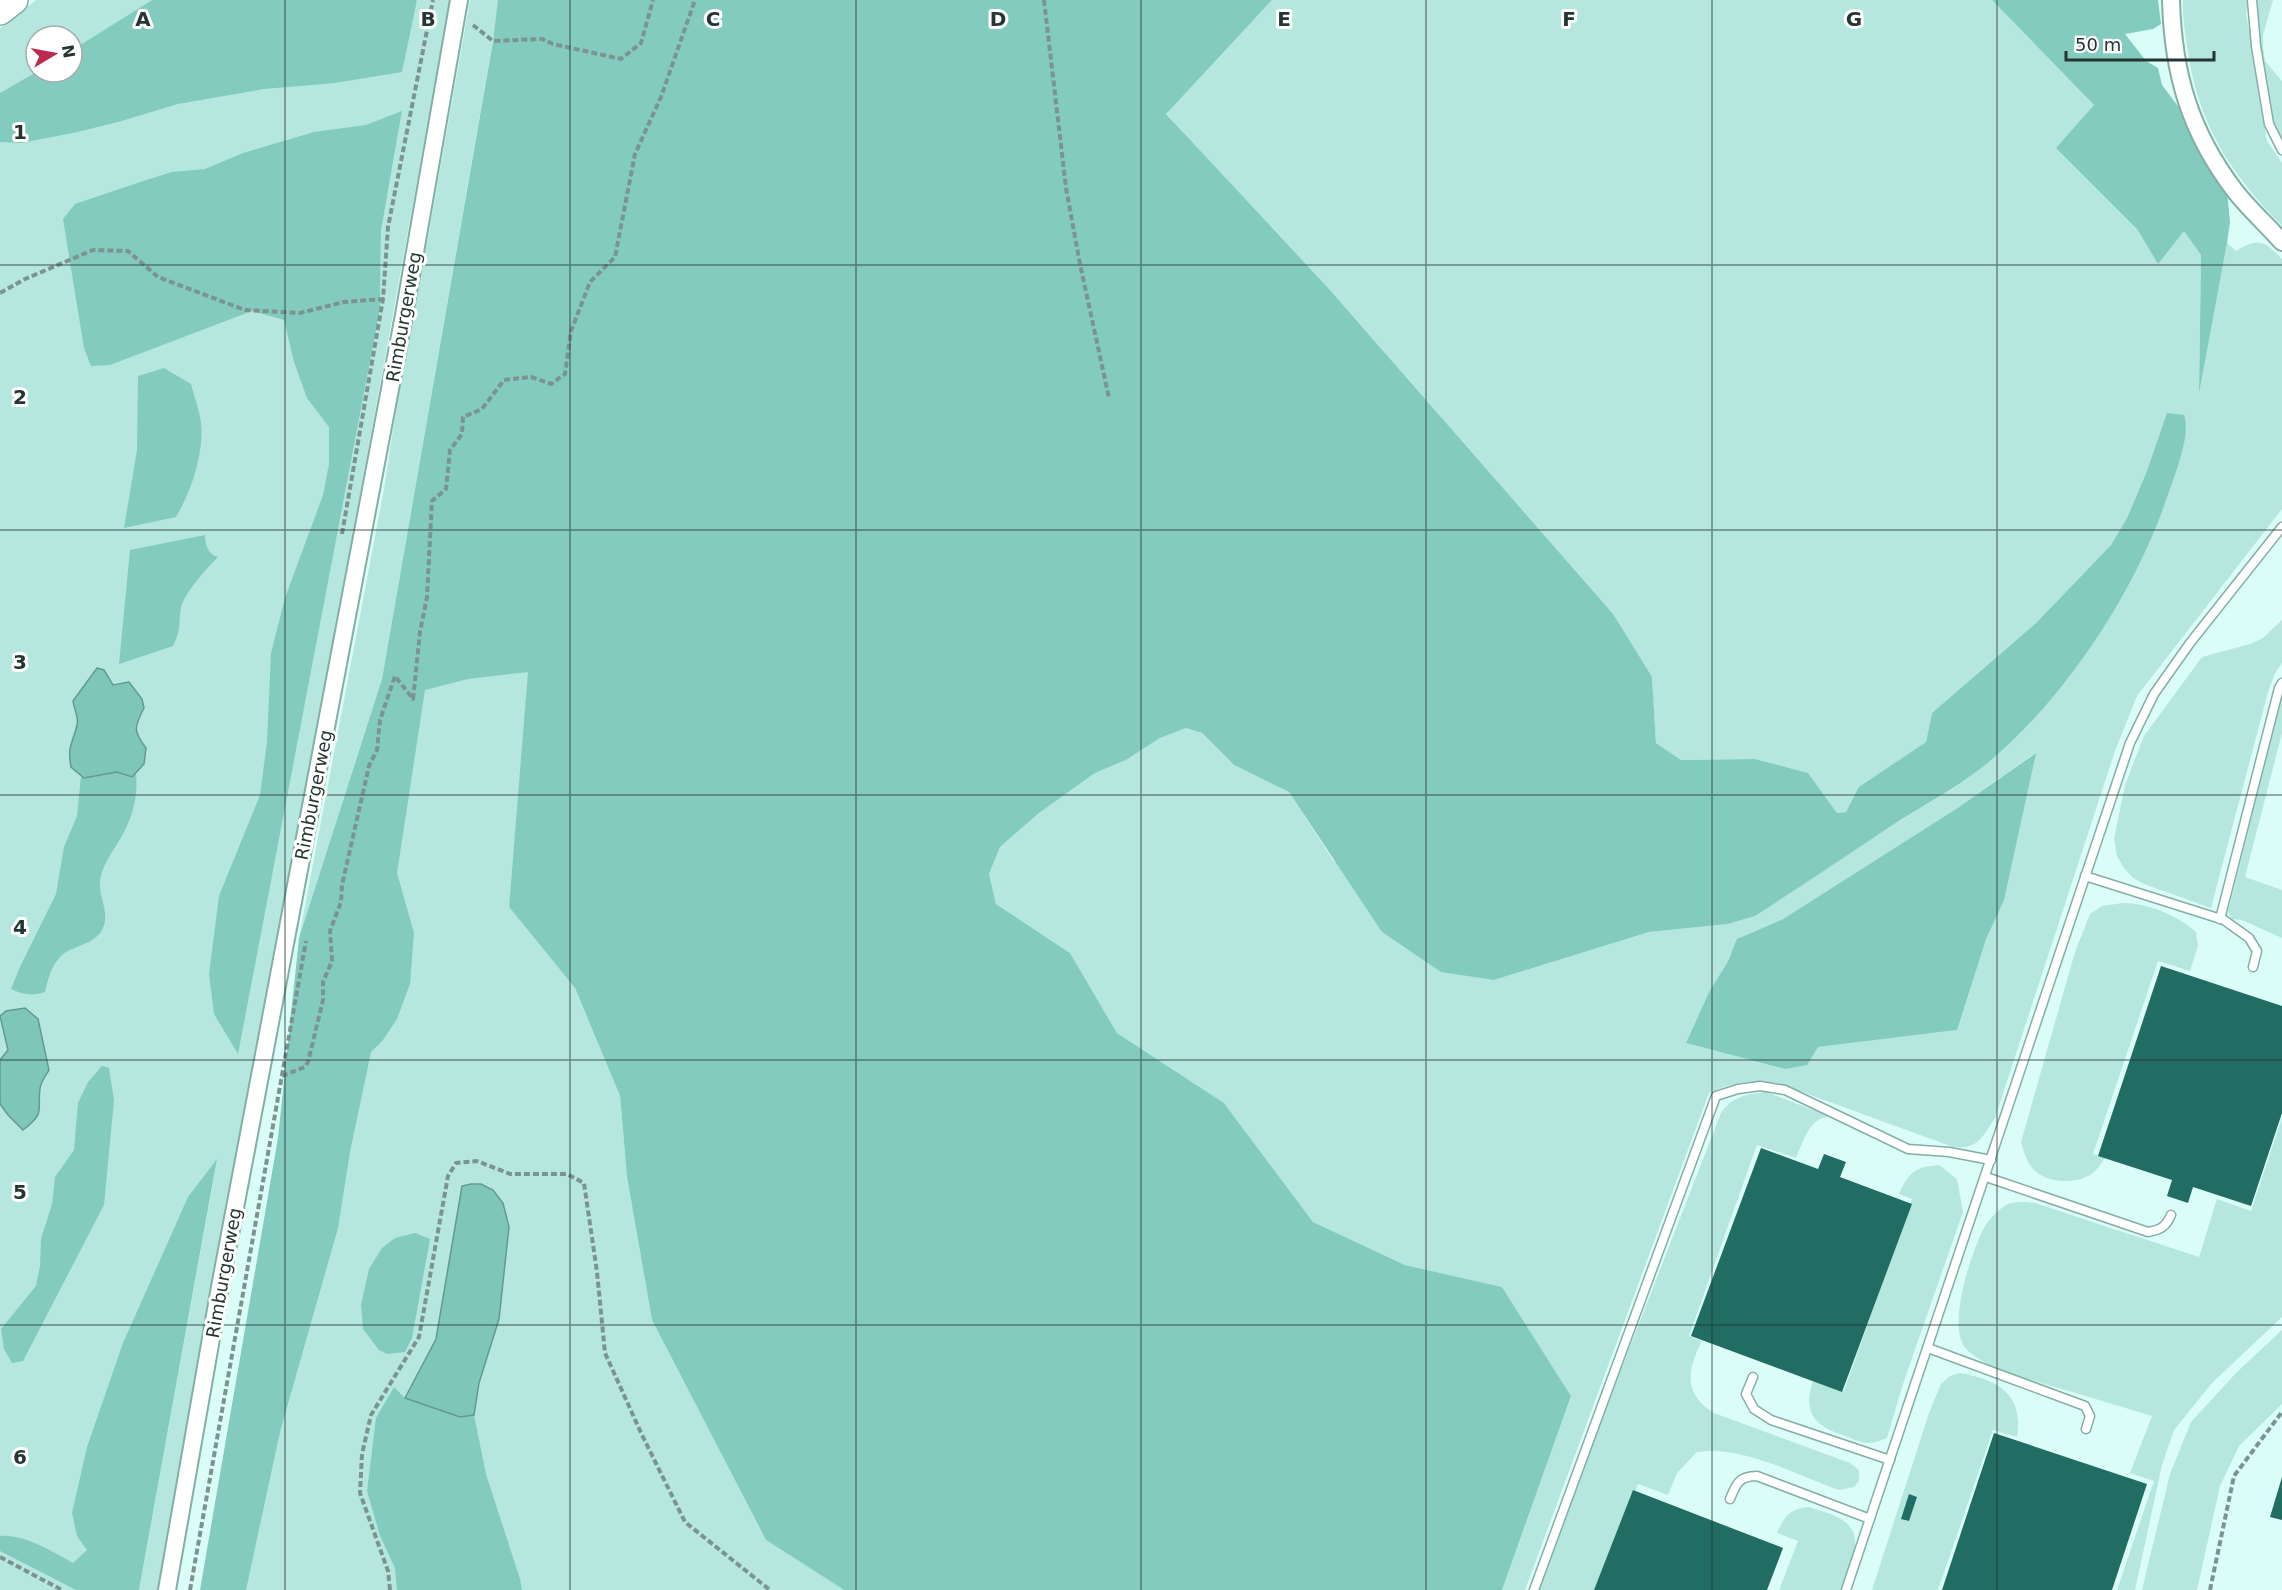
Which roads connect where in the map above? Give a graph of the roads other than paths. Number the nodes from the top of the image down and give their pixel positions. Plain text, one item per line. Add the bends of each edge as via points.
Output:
1 (14, 0) edge
2 (2171, 0) edge
3 (2253, 0) edge
4 (458, 5) edge
5 (0, 11) edge
6 (2282, 150) edge
7 (2282, 242) edge
8 (2282, 527) edge
9 (2282, 683) edge
10 (2085, 876) junction
11 (2220, 919) junction
12 (2253, 967) dead end
13 (1991, 1160) junction
14 (1986, 1177) junction
15 (2170, 1215) dead end
16 (1928, 1348) junction
17 (1752, 1377) dead end
18 (2086, 1429) dead end
19 (1890, 1460) junction
20 (1730, 1499) dead end
21 (1870, 1519) junction
22 (167, 1590) edge
23 (1534, 1590) edge
24 (1846, 1590) edge

1 - 5 highway
2 - 7 street via 2181,87 2199,133 2236,191
3 - 6 lane via 2269,124
4 - 22 street, Rimburgerweg via 405,315 220,1287
8 - 10 lane via 2154,694 2130,743
9 - 11 lane
10 - 11 lane
10 - 13 lane
11 - 12 lane via 2248,938 2256,951
13 - 14 lane
13 - 23 lane via 1908,1149 1785,1090 1760,1086 1716,1096
14 - 15 lane via 2148,1232 2166,1225
14 - 16 lane
16 - 18 lane via 2085,1406 2090,1416
16 - 19 lane
17 - 19 lane via 1746,1394 1754,1409 1771,1419
19 - 21 lane
20 - 21 lane via 1740,1479 1756,1476
21 - 24 lane

